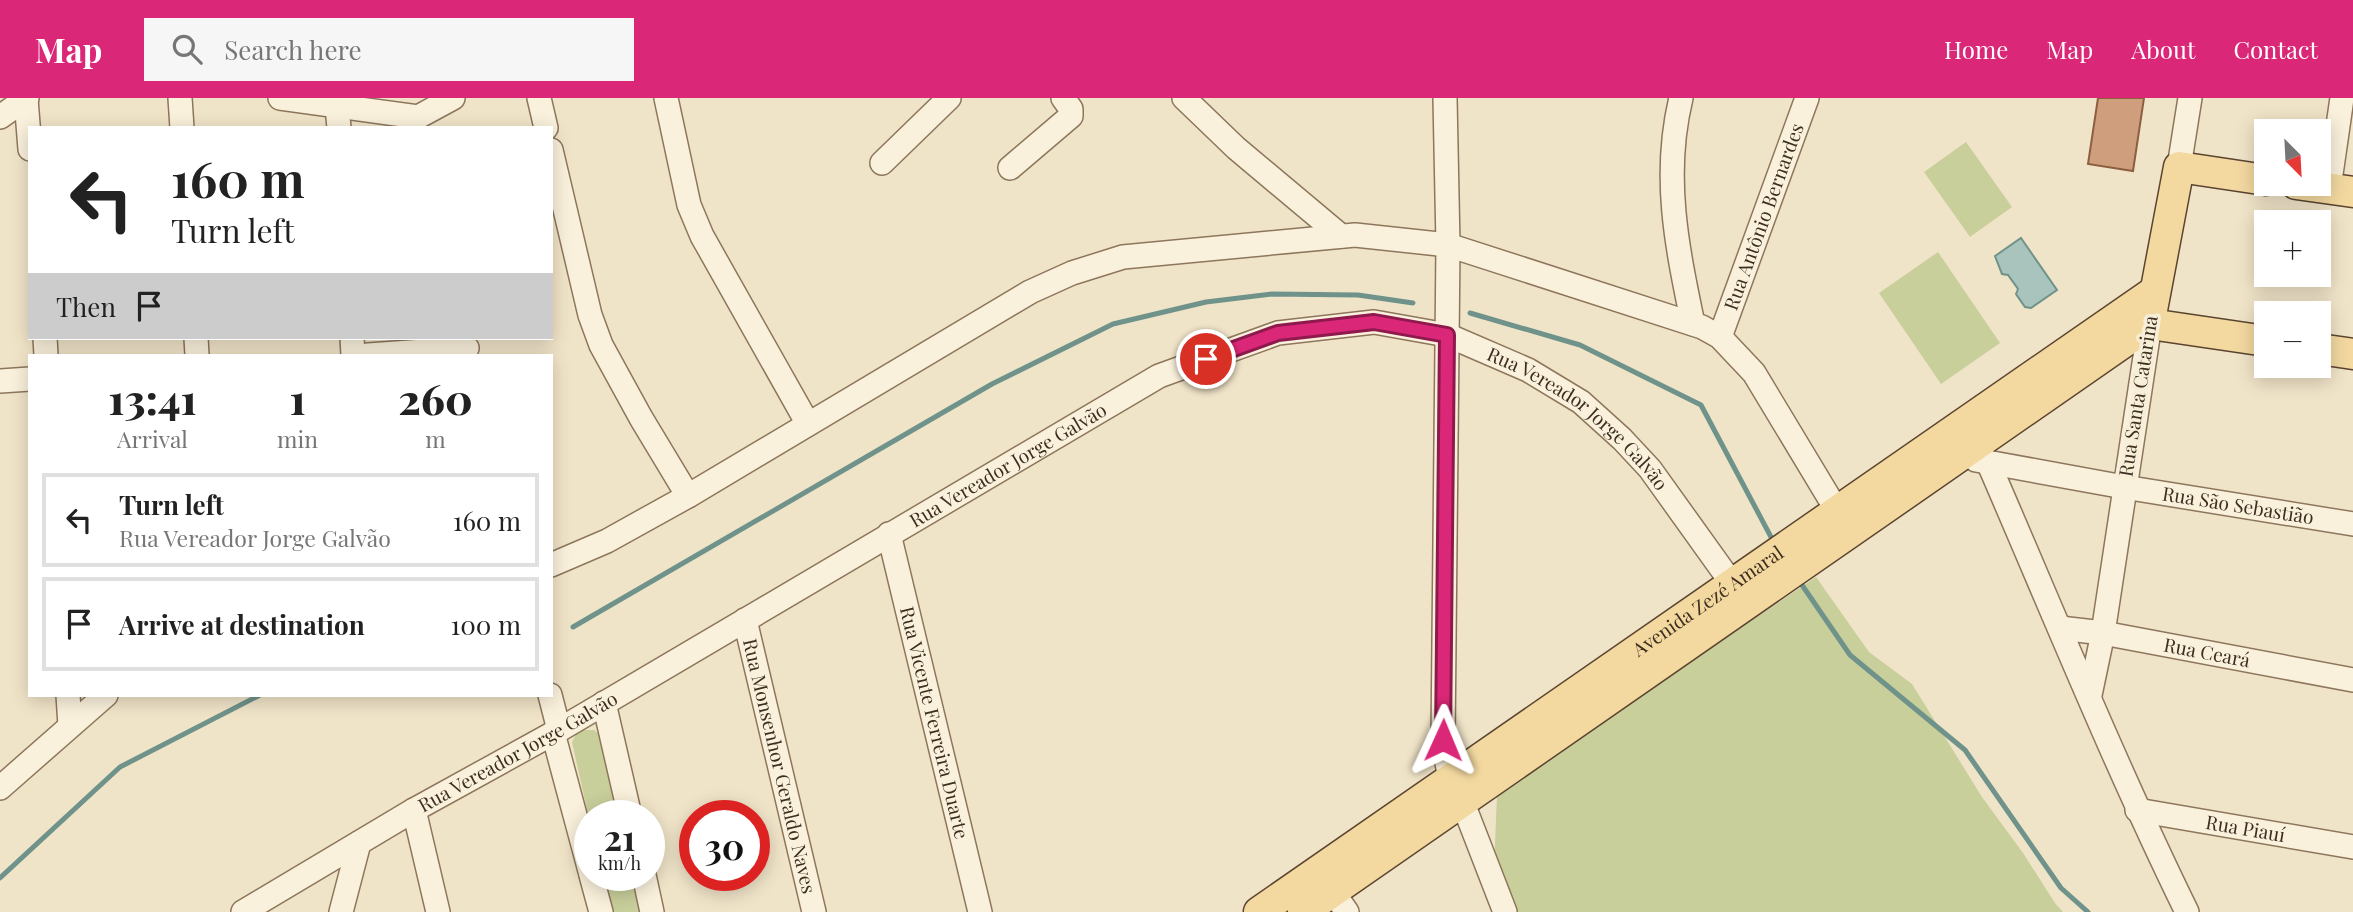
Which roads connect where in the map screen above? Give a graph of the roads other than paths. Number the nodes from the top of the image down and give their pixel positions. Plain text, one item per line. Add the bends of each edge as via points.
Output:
1 (180, 98) edge
2 (280, 98) edge
3 (539, 98) edge
4 (666, 98) edge
5 (949, 98) edge
6 (1063, 98) edge
7 (1184, 98) edge
8 (1445, 98) edge
9 (1681, 98) edge
10 (1807, 98) edge
11 (2190, 98) edge
12 (2342, 98) edge
13 (27, 99) edge
14 (432, 109) edge
15 (0, 117) edge
16 (338, 117) edge
17 (29, 126) edge
18 (182, 126) edge
19 (546, 126) edge
20 (553, 158) edge
21 (881, 163) dead end
22 (2179, 167) junction
23 (1010, 168) dead end
24 (2254, 178) edge
25 (2341, 190) edge
26 (1341, 236) junction
27 (1448, 244) junction
28 (2155, 291) junction
29 (1693, 324) junction
30 (2150, 324) junction
31 (1447, 335) junction
32 (1720, 337) junction
33 (2254, 339) edge
34 (467, 347) edge
35 (2331, 351) edge
36 (380, 354) edge
37 (2353, 354) edge
38 (28, 379) edge
39 (0, 381) edge
40 (808, 424) junction
41 (1974, 460) junction
42 (2124, 488) junction
43 (688, 496) junction
44 (1844, 522) junction
45 (2353, 524) edge
46 (889, 534) junction
47 (553, 564) edge
48 (1739, 594) junction
49 (745, 620) junction
50 (2060, 628) junction
51 (2103, 633) junction
52 (2353, 680) edge
53 (2090, 695) junction
54 (68, 697) edge
55 (104, 697) edge
56 (550, 697) edge
57 (604, 703) junction
58 (70, 726) junction
59 (556, 732) junction
60 (0, 788) edge
61 (1456, 791) junction
62 (626, 800) edge
63 (574, 807) edge
64 (414, 810) junction
65 (2137, 810) junction
66 (359, 843) junction
67 (2353, 847) edge
68 (1336, 890) edge
69 (595, 891) edge
70 (647, 891) edge
71 (243, 912) edge
72 (341, 912) edge
73 (438, 912) edge
74 (601, 912) edge
75 (652, 912) edge
76 (814, 912) edge
77 (980, 912) edge
78 (1259, 912) edge
79 (1303, 912) edge
80 (1505, 912) edge
81 (2187, 912) edge

1 - 18 street
2 - 16 street
3 - 19 street
4 - 40 street via 689,205 702,236
5 - 21 street
6 - 23 street via 1071,116
7 - 26 street
8 - 27 street
9 - 29 street via 1672,132 1670,191
10 - 32 street, Rua Antônio Bernardes
11 - 22 street, Rua Santa Catarina
12 - 25 street
13 - 15 street
13 - 17 street
14 - 16 street
20 - 43 street via 601,345
22 - 24 main road
22 - 28 main road, Rua Santa Catarina
26 - 27 street
26 - 40 street via 1123,257 1072,273 1030,292
27 - 29 street
27 - 31 street
28 - 30 main road, Rua Santa Catarina
28 - 44 main road, Avenida Zezé Amaral
29 - 32 street
30 - 33 main road
30 - 41 main road, Avenida Zezé Amaral
30 - 42 street, Rua Santa Catarina
31 - 46 street, Rua Vereador Jorge Galvão via 1374,322 1278,333 1159,376
31 - 48 street, Rua Vereador Jorge Galvão via 1528,370 1581,402 1650,469
31 - 61 street via 1443,740
32 - 44 street via 1754,373
34 - 36 street
35 - 37 main road
38 - 39 street
40 - 43 street
41 - 42 street, Rua São Sebastião
41 - 44 main road, Avenida Zezé Amaral
41 - 50 street
42 - 45 street, Rua São Sebastião
42 - 51 street, Rua Santa Catarina
43 - 47 street via 607,541
44 - 48 main road, Avenida Zezé Amaral
46 - 49 street, Rua Vereador Jorge Galvão
46 - 77 street, Rua Vicente Ferreira Duarte
48 - 61 main road, Avenida Zezé Amaral
49 - 57 street, Rua Vereador Jorge Galvão
49 - 76 street, Rua Monsenhor Geraldo Naves
50 - 51 street, Rua Ceará
50 - 53 street
51 - 52 street, Rua Ceará
51 - 53 street, Rua Santa Catarina
53 - 65 street
54 - 58 street
55 - 58 street
56 - 59 street
57 - 59 street, Rua Vereador Jorge Galvão
57 - 62 street
58 - 60 street
59 - 63 street
59 - 64 street, Rua Vereador Jorge Galvão
61 - 68 main road, Avenida Zezé Amaral
61 - 80 street
64 - 66 street, Rua Vereador Jorge Galvão
64 - 73 street
65 - 67 street, Rua Piauí
65 - 81 street
66 - 71 street, Rua Vereador Jorge Galvão
66 - 72 street
68 - 78 main road, Avenida Zezé Amaral
68 - 79 main road, Avenida Zezé Amaral
69 - 74 street
70 - 75 street

